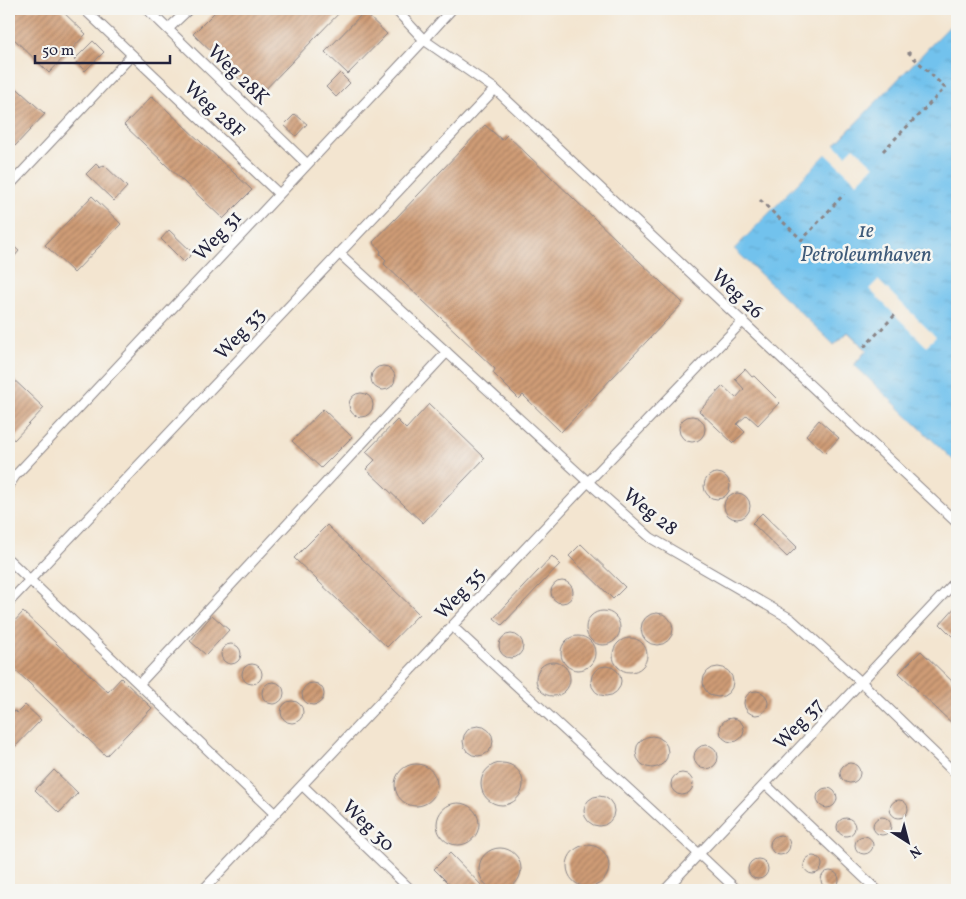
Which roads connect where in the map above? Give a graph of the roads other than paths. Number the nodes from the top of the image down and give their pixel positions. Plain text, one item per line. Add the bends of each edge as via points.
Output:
1 (84, 9) edge
2 (147, 9) edge
3 (189, 9) edge
4 (395, 9) edge
5 (452, 9) edge
6 (168, 29) junction
7 (424, 40) junction
8 (132, 55) junction
9 (495, 89) junction
10 (307, 164) junction
11 (11, 180) edge
12 (279, 194) junction
13 (339, 253) junction
14 (743, 321) junction
15 (447, 352) junction
16 (588, 482) junction
17 (9, 485) edge
18 (957, 523) edge
19 (9, 560) edge
20 (30, 580) junction
21 (957, 580) edge
22 (9, 602) edge
23 (452, 626) junction
24 (861, 682) junction
25 (139, 684) junction
26 (957, 775) edge
27 (765, 784) junction
28 (302, 785) junction
29 (275, 814) junction
30 (700, 854) junction
31 (203, 890) edge
32 (411, 890) edge
33 (665, 890) edge
34 (737, 890) edge
35 (877, 890) edge

1 - 8 lane, Weg 28F
2 - 6 lane, Weg 28K
3 - 6 lane
4 - 7 lane, Weg 26
5 - 7 lane, Weg 31
6 - 10 lane, Weg 28K
7 - 9 lane, Weg 26
7 - 10 lane, Weg 31
8 - 11 lane
8 - 12 lane, Weg 28F
9 - 13 lane, Weg 33
9 - 14 lane, Weg 26
10 - 12 lane, Weg 31
12 - 17 lane, Weg 31
13 - 15 lane, Weg 28
13 - 20 lane, Weg 33
14 - 16 lane, Weg 35
14 - 18 lane, Weg 26
15 - 16 lane, Weg 28
15 - 25 lane
16 - 23 lane, Weg 35
16 - 24 lane, Weg 28 via 651,538 792,619
19 - 20 lane
20 - 22 lane, Weg 33
20 - 25 lane
21 - 24 lane, Weg 37
23 - 28 lane, Weg 35
23 - 30 lane
24 - 26 lane, Weg 28
24 - 27 lane, Weg 37
25 - 29 lane
27 - 30 lane, Weg 37
27 - 35 lane
28 - 29 lane, Weg 35
28 - 32 lane, Weg 30
29 - 31 lane, Weg 35
30 - 33 lane, Weg 37
30 - 34 lane

